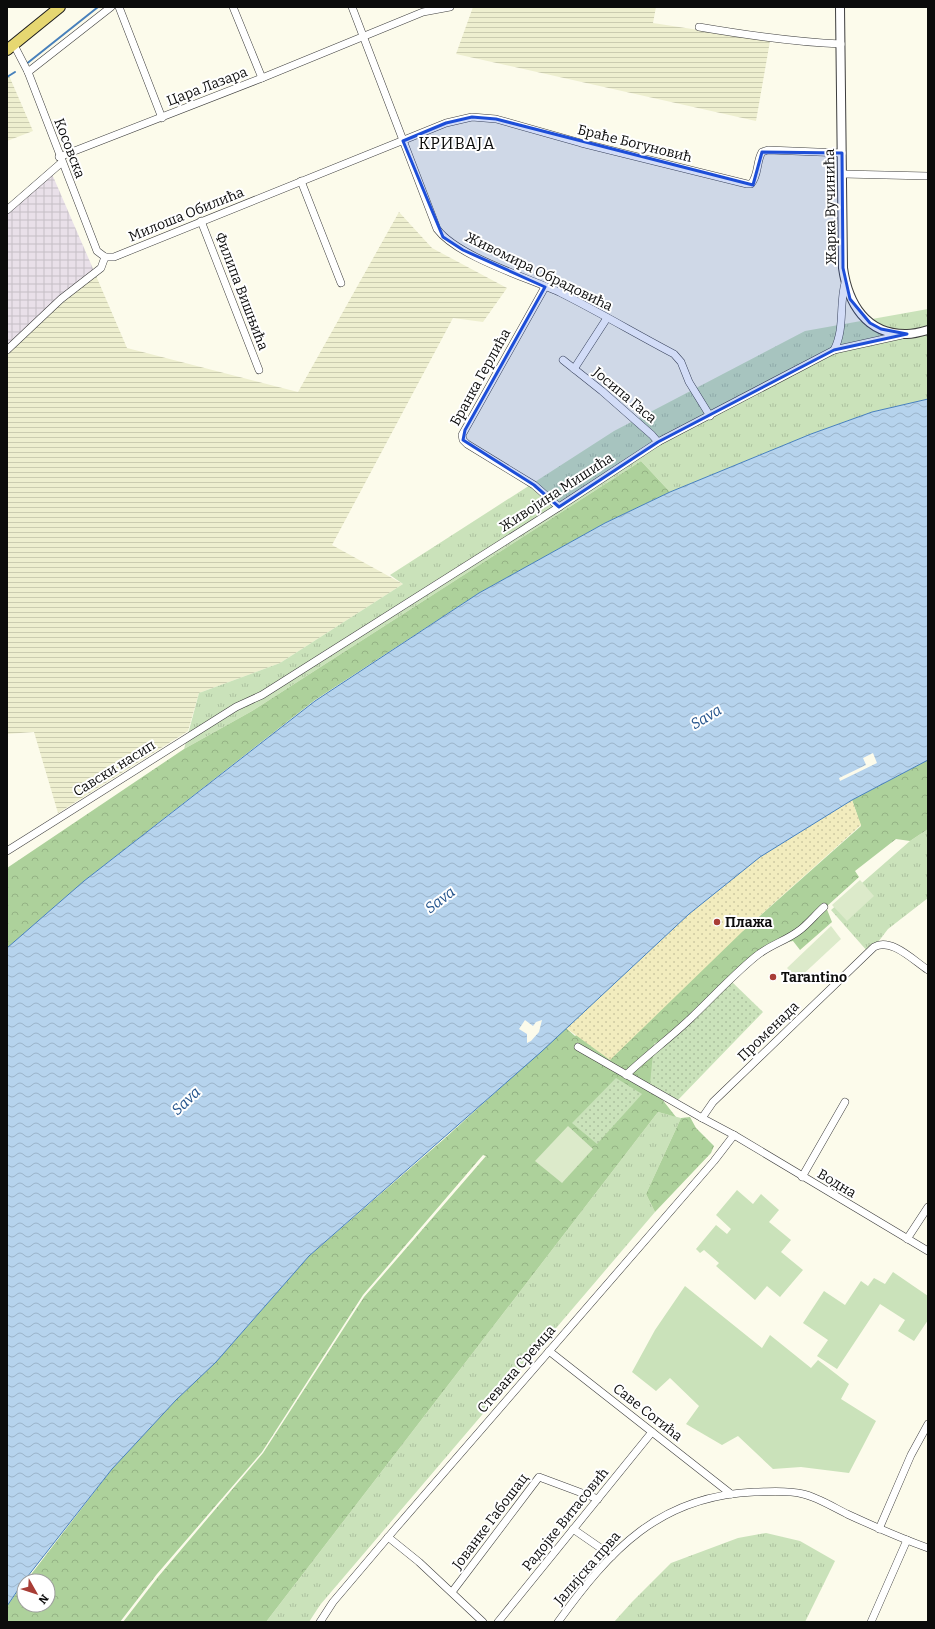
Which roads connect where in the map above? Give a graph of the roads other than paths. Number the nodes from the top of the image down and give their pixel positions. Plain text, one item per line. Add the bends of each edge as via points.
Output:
1 (60, 7) edge
2 (112, 7) edge
3 (119, 7) edge
4 (234, 7) edge
5 (352, 7) edge
6 (450, 7) edge
7 (840, 7) edge
8 (699, 27) dead end
9 (364, 38) junction
10 (841, 44) junction
11 (10, 48) edge
12 (28, 72) junction
13 (262, 78) junction
14 (162, 118) junction
15 (403, 141) junction
16 (842, 154) junction
17 (60, 160) junction
18 (843, 174) junction
19 (928, 176) edge
20 (301, 181) junction
21 (7, 210) edge
22 (201, 221) junction
23 (105, 257) junction
24 (845, 282) junction
25 (342, 283) dead end
26 (545, 287) junction
27 (607, 318) junction
28 (928, 330) edge
29 (906, 334) junction
30 (7, 350) edge
31 (834, 350) junction
32 (562, 360) dead end
33 (574, 368) junction
34 (259, 370) dead end
35 (710, 416) junction
36 (658, 442) junction
37 (559, 507) junction
38 (236, 707) joint
39 (7, 851) edge
40 (824, 907) dead end
41 (928, 970) edge
42 (578, 1047) dead end
43 (626, 1075) junction
44 (845, 1102) dead end
45 (702, 1118) junction
46 (734, 1135) junction
47 (802, 1177) junction
48 (928, 1207) edge
49 (907, 1239) junction
50 (928, 1251) edge
51 (549, 1351) junction
52 (928, 1424) edge
53 (652, 1432) junction
54 (731, 1494) junction
55 (598, 1499) junction
56 (573, 1529) junction
57 (879, 1529) junction
58 (388, 1537) junction
59 (907, 1540) junction
60 (928, 1548) edge
61 (612, 1556) junction
62 (452, 1592) junction
63 (320, 1622) edge
64 (483, 1622) edge
65 (498, 1622) edge
66 (558, 1622) edge
67 (871, 1622) edge

1 - 11 main road
2 - 12 street
3 - 14 street
4 - 13 street
5 - 9 street, Живомира Обрадовића
6 - 9 street, Цара Лазара via 423,12
7 - 10 street, Жарка Вучинића
8 - 10 street via 815,43
9 - 13 street, Цара Лазара
9 - 15 street, Живомира Обрадовића
10 - 16 street, Жарка Вучинића
11 - 12 street, Косовска
12 - 17 street, Косовска
13 - 14 street, Цара Лазара
14 - 17 street, Цара Лазара
15 - 16 street, Браће Богуновић via 446,123 472,117 496,119 747,184 754,180 759,156 768,150
15 - 20 street, Милоша Обилића
15 - 26 street, Живомира Обрадовића via 437,230 443,237 463,250
16 - 18 street, Жарка Вучинића
17 - 21 street
17 - 23 street, Косовска via 97,251
18 - 19 street
18 - 24 street, Жарка Вучинића
20 - 22 street, Милоша Обилића
20 - 25 street
22 - 23 street, Милоша Обилића via 114,257
22 - 34 street, Филипа Вишњића
23 - 30 street via 101,268 61,299
24 - 29 street, Жарка Вучинића via 850,299 870,322 881,329
24 - 31 street via 841,333
26 - 27 street, Живомира Обрадовића
26 - 37 street, Бранка Герлића via 462,435 467,444 534,485
27 - 33 street, Јосипа Гаса
27 - 35 street, Живомира Обрадовића via 674,354 681,362 689,382
28 - 29 street
29 - 31 street, Живојина Мишића
31 - 35 street, Живојина Мишића
32 - 33 street, Јосипа Гаса
33 - 36 street, Јосипа Гаса via 602,390
35 - 36 street, Живојина Мишића
36 - 37 street, Живојина Мишића
37 - 38 street, Живојина Мишића via 262,695
38 - 39 street, Савски насип
40 - 43 street via 800,930 756,955 679,1029
41 - 45 street, Променада via 895,948 882,944 874,947 713,1102
42 - 43 street
43 - 45 street
44 - 47 street
45 - 46 street
46 - 47 street, Водна
46 - 51 street, Стевана Сремца via 714,1162
47 - 49 street, Водна
48 - 49 street
49 - 50 street, Водна
51 - 53 street, Саве Согића
51 - 58 street, Стевана Сремца
52 - 57 street via 911,1455
53 - 54 street, Саве Согића
53 - 55 street, Радојке Витасовић
54 - 57 street, Јалијска прва via 804,1494
54 - 61 street, Јалијска прва via 705,1499 669,1512 631,1538
55 - 56 street, Радојке Витасовић
55 - 62 street, Јованке Габошац via 539,1477
56 - 61 street
56 - 65 street, Радојке Витасовић
57 - 59 street, Јалијска прва
58 - 62 street
58 - 63 street, Стевана Сремца via 333,1602
59 - 60 street, Јалијска прва
59 - 67 street
61 - 66 street, Јалијска прва
62 - 64 street

